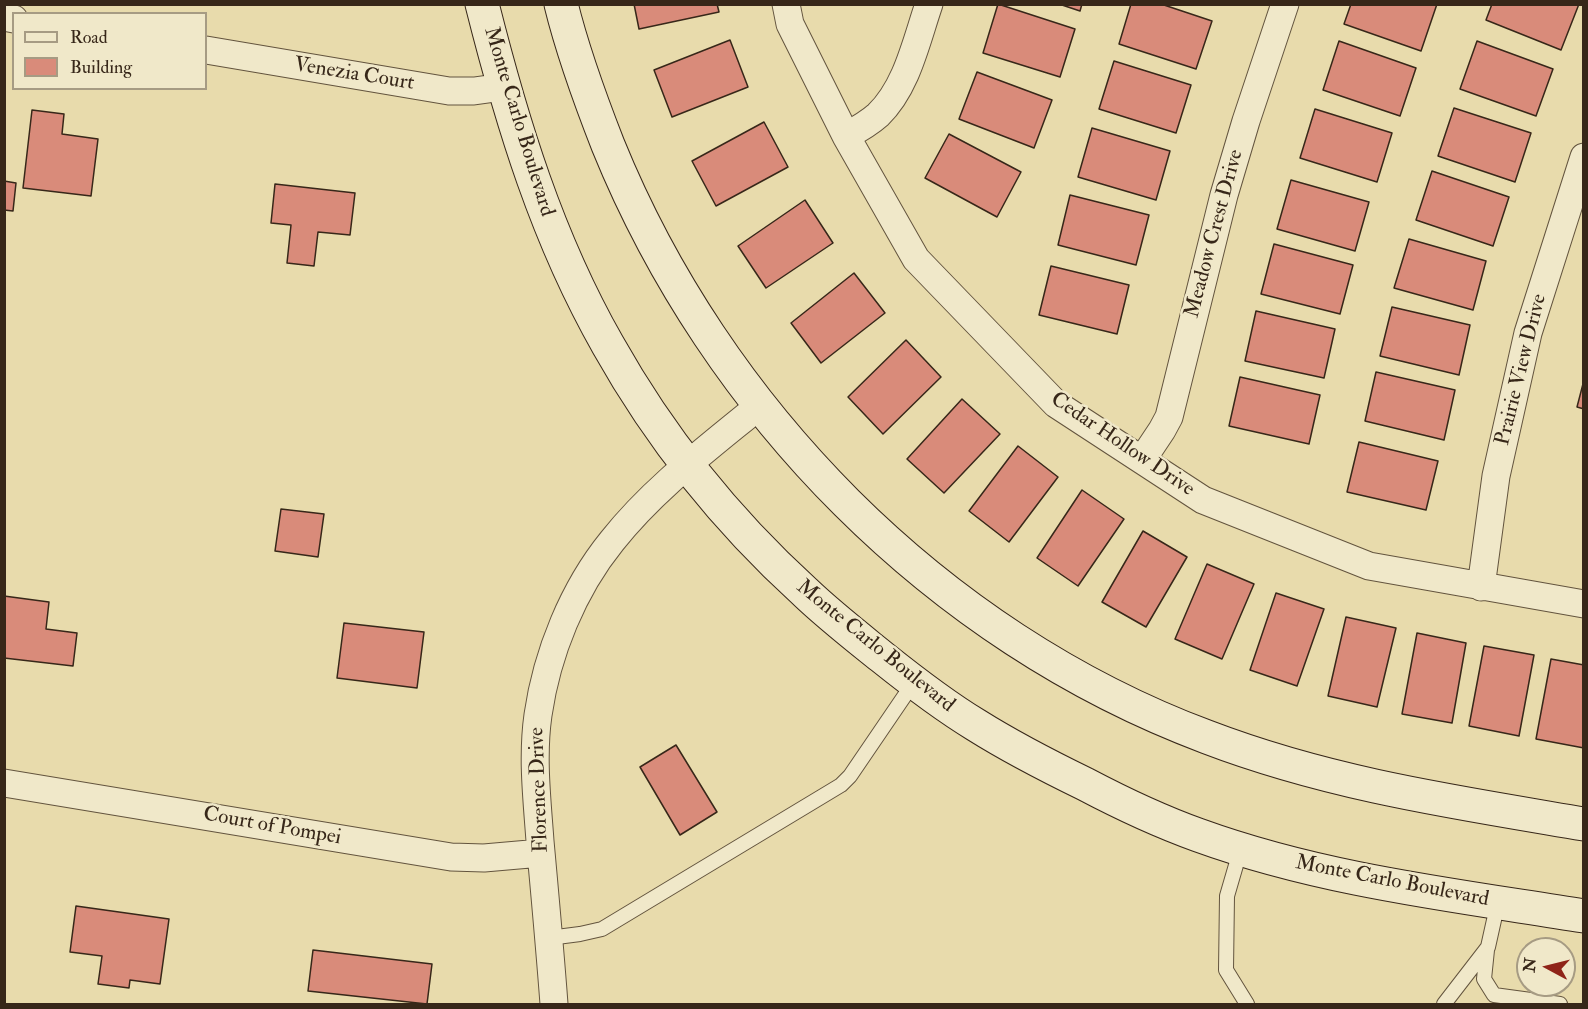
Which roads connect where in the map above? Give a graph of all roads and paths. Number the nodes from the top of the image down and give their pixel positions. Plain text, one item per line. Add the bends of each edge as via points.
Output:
1 (482, 4) edge
2 (561, 4) edge
3 (786, 4) edge
4 (929, 4) edge
5 (1285, 4) edge
6 (207, 51) edge
7 (503, 87) junction
8 (846, 136) junction
9 (1584, 157) edge
10 (759, 406) junction
11 (1142, 460) junction
12 (688, 464) junction
13 (1481, 587) junction
14 (1584, 604) edge
15 (914, 682) junction
16 (4, 783) edge
17 (1584, 824) edge
18 (1241, 848) junction
19 (541, 853) junction
20 (1498, 902) junction
21 (1584, 916) edge
22 (549, 938) junction
23 (1488, 947) junction
24 (554, 1005) edge
25 (1247, 1005) edge
26 (1444, 1005) edge
27 (1560, 1005) edge

1 - 7 main road, Monte Carlo Boulevard
2 - 10 main road via 596,114 636,209 692,308
3 - 8 street, Cedar Hollow Drive via 790,24
4 - 8 street via 910,61 890,103
5 - 11 street, Meadow Crest Drive via 1224,195 1169,417
6 - 7 street, Venezia Court via 449,91
7 - 12 main road, Monte Carlo Boulevard via 536,188 581,294 637,393
8 - 11 street, Cedar Hollow Drive via 916,259 1056,404
9 - 13 street, Prairie View Drive via 1528,333 1496,476
10 - 12 street, Florence Drive
10 - 17 main road via 797,452 906,558 1023,644 1118,699 1205,737 1294,768 1382,789
11 - 13 street, Cedar Hollow Drive via 1203,500 1369,566
12 - 15 main road, Monte Carlo Boulevard via 753,541 804,592
12 - 19 street, Florence Drive via 630,519 592,568 552,655 537,716 535,746
13 - 14 street, Cedar Hollow Drive
15 - 18 main road, Monte Carlo Boulevard via 976,726 1041,763 1143,813
15 - 22 lane via 850,776 834,790 602,929
16 - 19 street, Court of Pompei via 451,857
18 - 20 main road, Monte Carlo Boulevard via 1363,880
18 - 25 lane via 1227,896 1226,970
19 - 22 street, Florence Drive
20 - 21 main road, Monte Carlo Boulevard
20 - 23 lane
22 - 24 street, Florence Drive
23 - 26 lane
23 - 27 lane via 1484,978 1494,995

